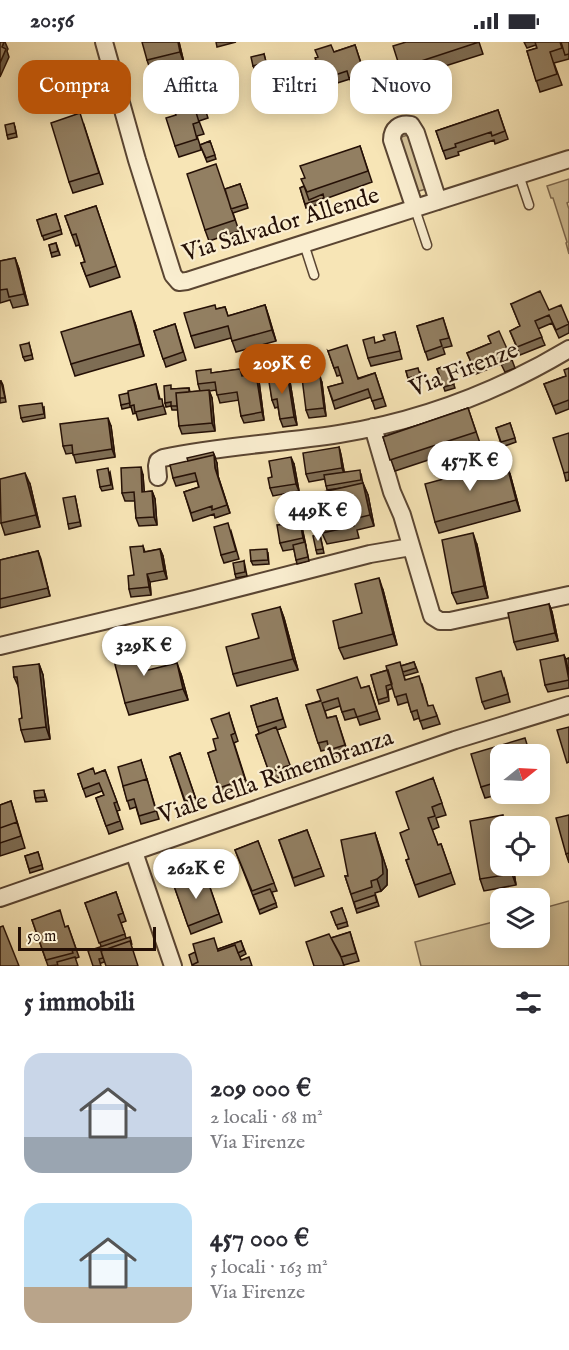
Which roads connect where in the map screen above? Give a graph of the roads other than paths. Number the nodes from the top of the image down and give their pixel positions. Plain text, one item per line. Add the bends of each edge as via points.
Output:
1 (104, 42) edge
2 (569, 159) edge
3 (519, 175) junction
4 (438, 201) junction
5 (529, 205) dead end
6 (415, 208) junction
7 (304, 244) junction
8 (427, 245) dead end
9 (314, 275) dead end
10 (569, 349) edge
11 (372, 428) junction
12 (158, 477) dead end
13 (411, 547) junction
14 (569, 595) edge
15 (0, 646) edge
16 (569, 705) edge
17 (134, 852) junction
18 (0, 898) edge
19 (173, 966) edge

1 - 7 street, Via Salvador Allende via 173,276 179,282
2 - 3 street, Via Salvador Allende
3 - 4 street, Via Salvador Allende
3 - 5 lane
4 - 6 street, Via Salvador Allende
4 - 6 street via 416,133 406,124 392,132 392,140
6 - 7 street, Via Salvador Allende
6 - 8 lane
7 - 9 lane
10 - 11 street, Via Firenze via 501,386
11 - 12 street, Via Firenze via 163,458 158,461
11 - 13 street
13 - 14 street via 432,616 440,621
13 - 15 street
16 - 17 street, Viale della Rimembranza via 456,740
17 - 18 street, Viale della Rimembranza
17 - 19 street

